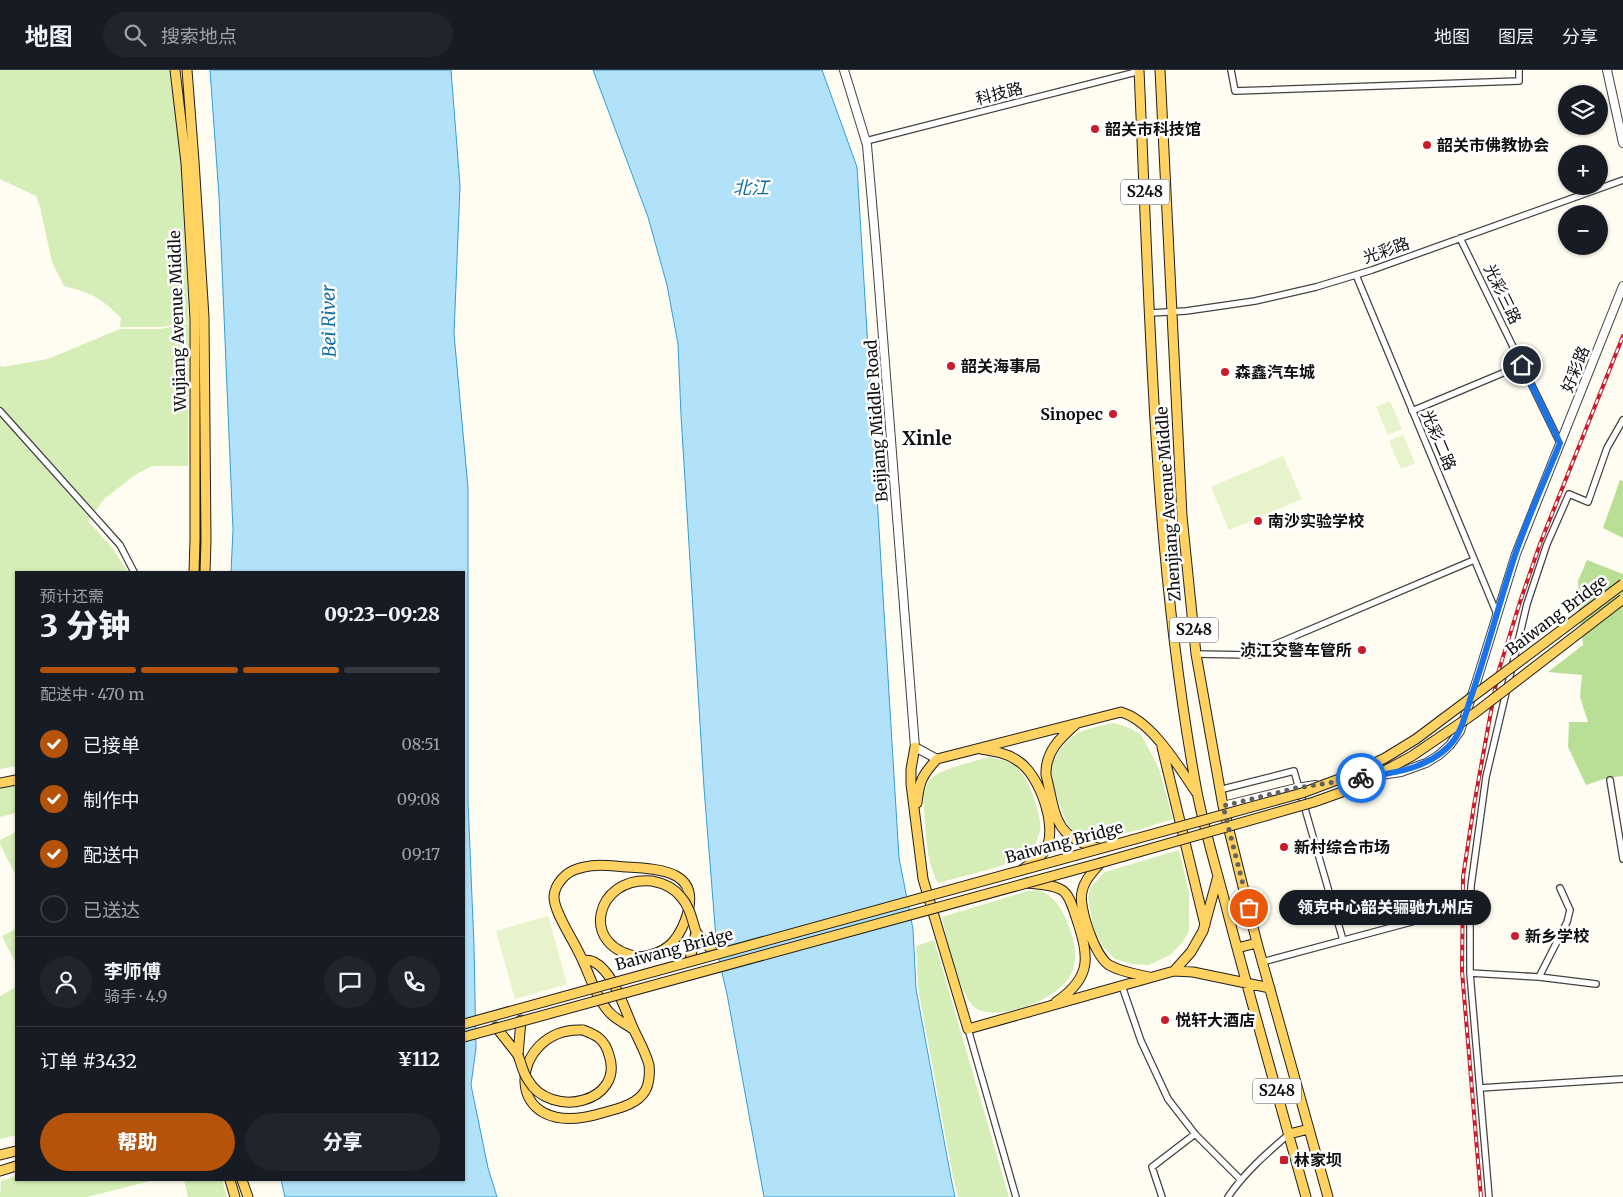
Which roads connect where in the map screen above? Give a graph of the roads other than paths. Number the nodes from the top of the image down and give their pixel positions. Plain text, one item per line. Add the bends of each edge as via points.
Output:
1 (176, 70) edge
2 (186, 70) edge
3 (844, 70) edge
4 (1160, 70) edge
5 (1230, 70) edge
6 (1519, 70) edge
7 (1607, 70) edge
8 (1140, 71) edge
9 (866, 141) junction
10 (1623, 142) edge
11 (1623, 180) edge
12 (1460, 238) junction
13 (1356, 275) junction
14 (1623, 286) edge
15 (1621, 295) edge
16 (1170, 311) junction
17 (1150, 313) junction
18 (1522, 365) junction
19 (1412, 411) junction
20 (0, 412) edge
21 (1623, 420) edge
22 (1560, 443) junction
23 (1474, 560) junction
24 (133, 571) edge
25 (194, 571) edge
26 (205, 571) edge
27 (1623, 584) edge
28 (1623, 599) edge
29 (1497, 615) junction
30 (1196, 654) junction
31 (1078, 722) junction
32 (1161, 744) junction
33 (915, 747) junction
34 (978, 748) junction
35 (937, 759) junction
36 (15, 775) edge
37 (0, 777) edge
38 (15, 780) edge
39 (1610, 780) dead end
40 (0, 783) edge
41 (1299, 788) junction
42 (1219, 790) junction
43 (1198, 794) junction
44 (1223, 806) junction
45 (916, 819) junction
46 (1099, 848) junction
47 (1623, 859) edge
48 (1100, 863) junction
49 (1023, 869) junction
50 (1218, 874) junction
51 (1027, 883) junction
52 (1560, 888) dead end
53 (1470, 913) junction
54 (1205, 925) junction
55 (696, 932) junction
56 (1343, 940) junction
57 (1258, 943) junction
58 (1238, 948) junction
59 (715, 954) junction
60 (583, 960) junction
61 (690, 960) junction
62 (1262, 962) junction
63 (1174, 971) junction
64 (1470, 973) junction
65 (1152, 978) junction
66 (1539, 978) junction
67 (1247, 984) junction
68 (1596, 984) dead end
69 (1122, 986) junction
70 (1270, 988) junction
71 (1049, 1006) junction
72 (522, 1020) junction
73 (465, 1024) edge
74 (496, 1027) junction
75 (968, 1029) junction
76 (634, 1030) junction
77 (465, 1037) edge
78 (518, 1055) junction
79 (1623, 1079) edge
80 (1480, 1088) junction
81 (1309, 1129) junction
82 (1195, 1134) junction
83 (1289, 1134) junction
84 (15, 1151) edge
85 (0, 1155) edge
86 (15, 1166) edge
87 (0, 1171) edge
88 (1241, 1180) junction
89 (230, 1181) edge
90 (242, 1181) edge
91 (235, 1197) edge
92 (248, 1197) edge
93 (1016, 1197) edge
94 (1162, 1197) edge
95 (1228, 1197) edge
96 (1306, 1197) edge
97 (1328, 1197) edge
98 (1490, 1197) edge

1 - 25 main road, Wujiang Avenue Middle via 186,163 195,319
2 - 26 main road, Wujiang Avenue Middle via 204,317
3 - 9 street, Beijiang Middle Road
4 - 16 main road, Zhenjiang Avenue Middle / S248
5 - 6 street via 1235,91 1519,81
7 - 10 street
8 - 9 street, 科技路
8 - 17 main road, Zhenjiang Avenue Middle / S248
9 - 33 street, Beijiang Middle Road
11 - 12 street, 光彩路
12 - 13 street, 光彩路
12 - 18 street, 光彩三路
13 - 16 street, 光彩路 via 1255,301
13 - 19 street, 光彩二路
14 - 15 street, 好彩路
15 - 22 street, 好彩路
16 - 17 street, 光彩路
16 - 30 main road, Zhenjiang Avenue Middle / S248 via 1182,516
17 - 43 main road, Zhenjiang Avenue Middle / S248 via 1162,519 1174,642
18 - 19 street
18 - 22 street, 光彩三路
19 - 23 street, 光彩二路
20 - 24 street via 120,545
21 - 53 street via 1607,448 1588,502 1568,494 1527,604 1486,777
22 - 29 street, 好彩路 via 1516,554
23 - 29 street, 光彩二路
23 - 30 street via 1250,655
27 - 46 main road, Baiwang Bridge, bridge via 1416,739 1385,758 1302,792
28 - 48 main road, Baiwang Bridge, bridge via 1475,712 1412,756 1354,788
29 - 41 street, 好彩路 via 1460,730 1439,755 1401,772
30 - 42 main road, Zhenjiang Avenue Middle / S248
31 - 32 main road via 1121,712 1144,726
31 - 34 main road
31 - 46 main road via 1053,748 1045,769 1063,830 1071,838
32 - 43 main road
32 - 54 main road
33 - 35 street
33 - 45 main road via 911,784
34 - 35 main road
34 - 49 main road via 1000,752 1020,761 1037,783 1050,822 1049,839 1045,851
35 - 45 main road via 920,780
36 - 37 main road
38 - 40 main road
39 - 47 street
41 - 42 street via 1294,771
41 - 44 street, 好彩路
41 - 56 street
42 - 44 main road, Zhenjiang Avenue Middle / S248
43 - 50 main road, Zhenjiang Avenue Middle / S248
44 - 57 main road, Zhenjiang Avenue Middle / S248
45 - 75 main road via 923,879
46 - 49 main road, Baiwang Bridge, bridge
48 - 51 main road, Baiwang Bridge, bridge
48 - 65 main road via 1084,884 1081,896 1095,947 1102,959 1117,969
49 - 59 main road, Baiwang Bridge, bridge
50 - 54 main road
50 - 58 main road, Zhenjiang Avenue Middle / S248
51 - 71 main road via 1050,886 1065,893 1086,952 1080,979 1068,994
51 - 72 main road, Baiwang Bridge, bridge
52 - 66 street via 1570,910
53 - 56 street via 1456,910
53 - 64 street
54 - 63 main road via 1191,952
55 - 59 main road
55 - 60 main road, bridge via 689,910 682,898 673,888 657,882 637,881 614,891 602,908 603,935 620,952 641,957 663,950 677,939 686,918 689,891 680,878 659,869 599,866 576,869 558,884 554,895 557,909
55 - 61 main road
56 - 62 street
57 - 58 main road
57 - 62 main road, Zhenjiang Avenue Middle / S248
58 - 67 main road, Zhenjiang Avenue Middle / S248
59 - 61 main road, Baiwang Bridge, bridge
60 - 76 main road via 593,987 609,1012
60 - 76 main road via 594,961 607,974
61 - 73 main road, Baiwang Bridge, bridge
62 - 70 main road, Zhenjiang Avenue Middle / S248
63 - 65 main road
63 - 67 main road
64 - 66 street
64 - 80 street
65 - 69 main road
66 - 68 street
67 - 70 main road
67 - 83 main road, S248
69 - 71 main road
69 - 82 street via 1141,1042 1168,1099
70 - 81 main road, S248
71 - 75 main road
72 - 74 main road, Baiwang Bridge, bridge
72 - 78 main road
74 - 77 main road, Baiwang Bridge, bridge
74 - 78 main road
75 - 93 street
76 - 78 main road, bridge via 649,1066 648,1086 640,1098 596,1115 564,1119 546,1115 535,1108 527,1096 524,1080 529,1061 542,1043 554,1034 570,1029 596,1034 607,1048 612,1068 603,1089 588,1099 563,1103 541,1095 528,1082
79 - 80 street
80 - 98 street
81 - 83 main road
81 - 97 main road, S248
82 - 88 street
82 - 94 street via 1152,1167
83 - 88 street
83 - 96 main road, S248
84 - 85 main road
86 - 87 main road
88 - 95 street
89 - 91 main road
90 - 92 main road

